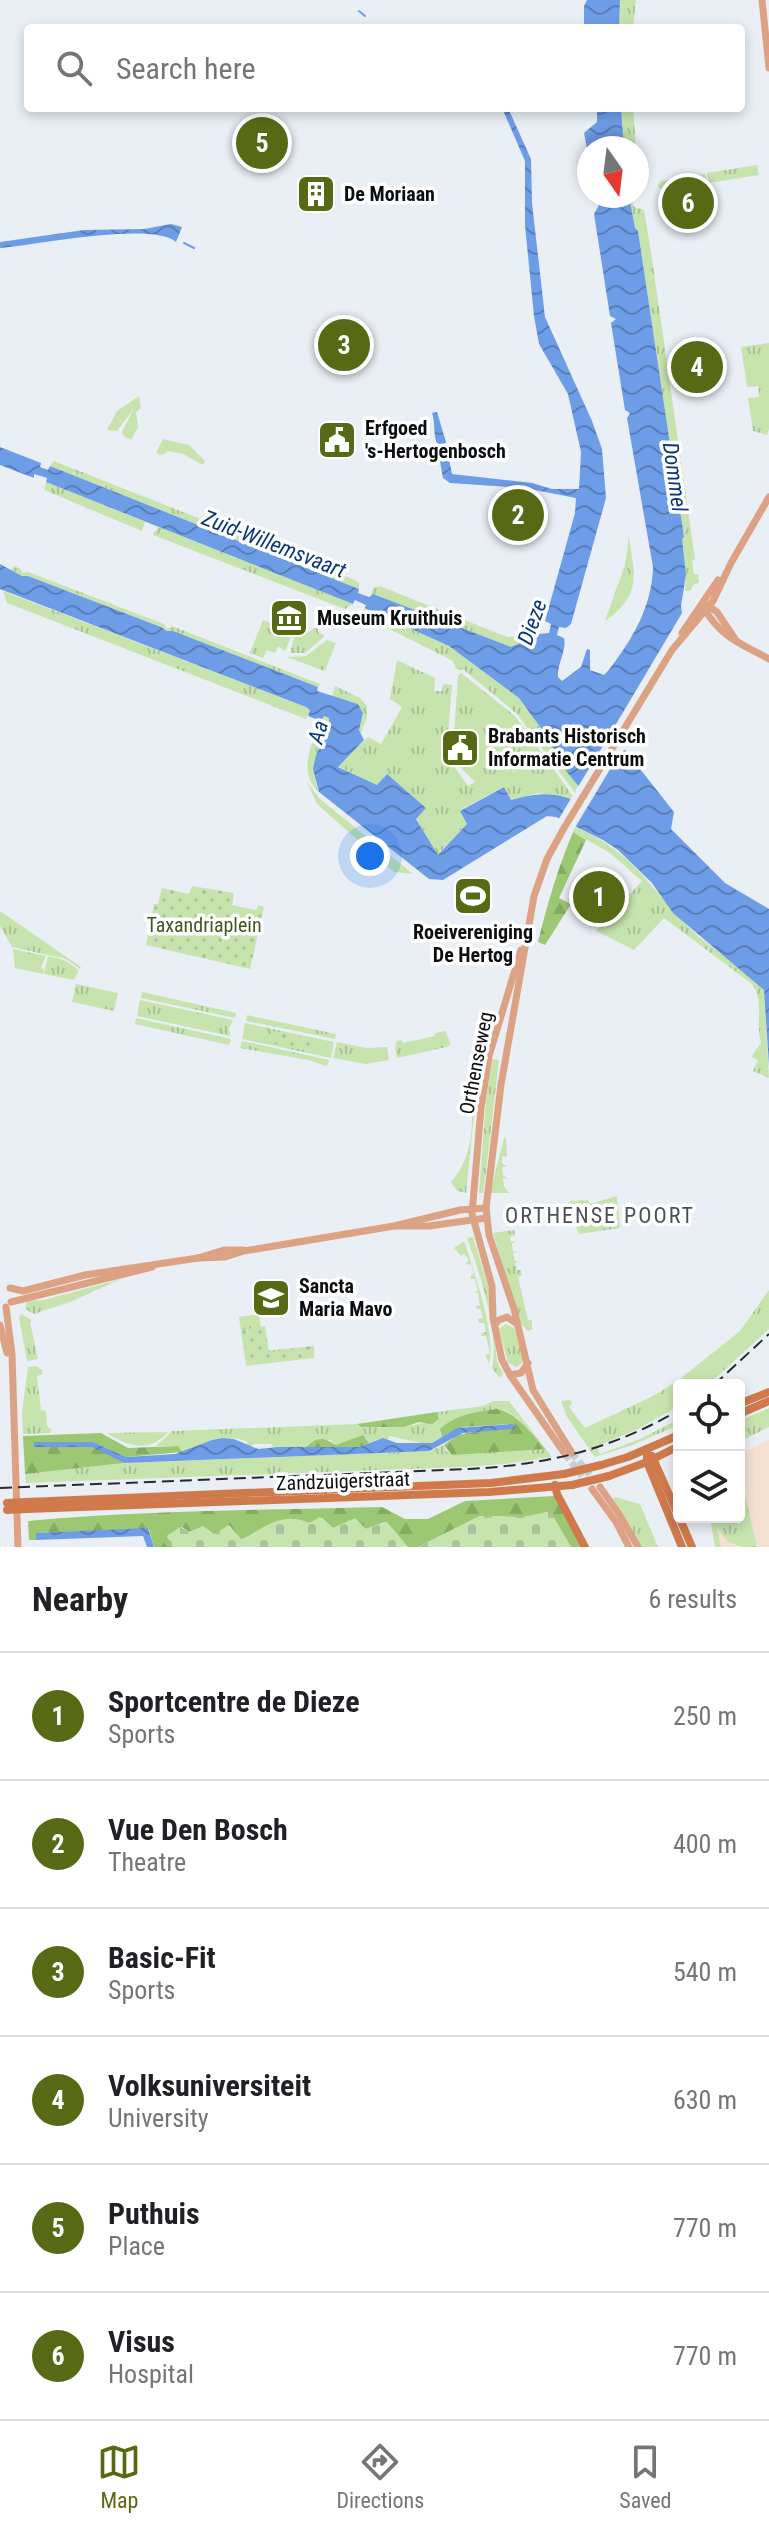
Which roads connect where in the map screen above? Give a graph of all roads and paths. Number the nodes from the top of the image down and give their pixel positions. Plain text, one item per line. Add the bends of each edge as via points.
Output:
1 (762, 0) edge
2 (769, 22) edge
3 (767, 42) edge
4 (769, 68) edge
5 (769, 497) edge
6 (731, 563) junction
7 (708, 607) junction
8 (738, 643) junction
9 (769, 659) edge
10 (528, 928) junction
11 (486, 1208) junction
12 (472, 1209) junction
13 (486, 1218) junction
14 (473, 1220) junction
15 (394, 1226) junction
16 (160, 1265) junction
17 (6, 1306) edge
18 (0, 1325) edge
19 (519, 1325) junction
20 (494, 1326) junction
21 (528, 1363) junction
22 (11, 1367) junction
23 (510, 1375) junction
24 (769, 1392) edge
25 (769, 1401) edge
26 (745, 1402) edge
27 (745, 1411) edge
28 (673, 1438) edge
29 (647, 1449) junction
30 (673, 1449) edge
31 (650, 1460) junction
32 (560, 1475) junction
33 (564, 1487) junction
34 (666, 1497) junction
35 (26, 1506) junction
36 (3, 1507) edge
37 (673, 1508) edge
38 (682, 1523) edge
39 (18, 1547) edge
40 (585, 1547) edge
41 (629, 1547) edge
42 (638, 1547) edge
43 (682, 1547) edge
44 (692, 1547) edge

1 - 3 street
2 - 3 street
3 - 4 street
5 - 6 street
6 - 7 street
6 - 7 street
7 - 8 street
7 - 8 street via 711,620
7 - 10 street, Orthenseweg via 680,638 564,828 547,859
8 - 9 street
10 - 11 street, Orthenseweg
10 - 12 street, Orthenseweg via 489,1056
11 - 12 street
11 - 13 street, Orthenseweg
12 - 14 street, Orthenseweg
12 - 15 street
13 - 14 street
13 - 19 street, Orthenseweg
14 - 15 street
14 - 20 street, Orthenseweg via 493,1293
15 - 16 street via 224,1250
16 - 17 street
16 - 17 street via 85,1275 23,1291 7,1286
17 - 22 street
18 - 22 street
19 - 20 street via 507,1317
19 - 21 street, Orthenseweg
20 - 23 street, Orthenseweg
21 - 23 street via 521,1373
21 - 23 street, Orthenseweg via 533,1390 569,1454
22 - 39 street
24 - 26 main road
25 - 27 main road
28 - 29 main road, Zandzuigerstraat
29 - 31 main road
29 - 32 main road, Zandzuigerstraat, bridge
30 - 31 main road, Zandzuigerstraat
31 - 33 main road, Zandzuigerstraat, bridge
31 - 34 main road
32 - 33 main road
32 - 35 main road, Zandzuigerstraat
33 - 35 main road, Zandzuigerstraat
33 - 40 main road via 568,1511
34 - 37 main road
34 - 43 main road
35 - 36 main road, Zandzuigerstraat, bridge
38 - 44 main road
41 - 42 street via 596,1488

